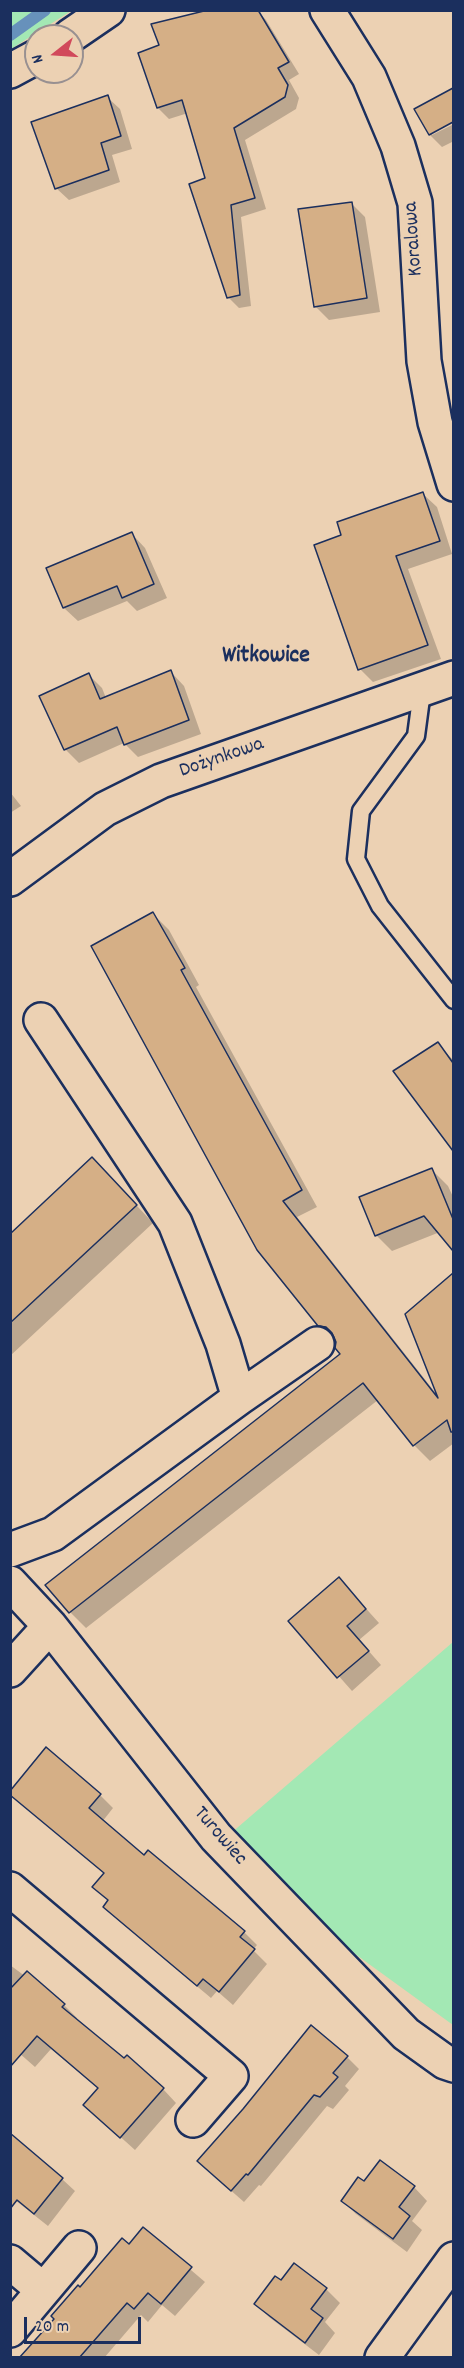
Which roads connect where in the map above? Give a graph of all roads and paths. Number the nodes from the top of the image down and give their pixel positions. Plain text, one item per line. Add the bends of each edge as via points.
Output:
1 (108, 10) edge
2 (327, 10) edge
3 (84, 26) edge
4 (24, 63) edge
5 (10, 71) edge
6 (453, 484) edge
7 (453, 678) edge
8 (422, 691) junction
9 (10, 879) edge
10 (453, 1000) edge
11 (41, 1020) dead end
12 (317, 1344) dead end
13 (239, 1398) junction
14 (10, 1550) edge
15 (10, 1582) edge
16 (50, 1626) junction
17 (10, 1670) edge
18 (10, 1889) edge
19 (453, 2065) edge
20 (193, 2120) dead end
21 (79, 2248) dead end
22 (453, 2259) edge
23 (10, 2262) edge
24 (42, 2289) junction
25 (10, 2330) edge
26 (382, 2358) edge

1 - 3 street
2 - 6 street, Koralowa via 369,77 398,146 415,203 424,360 435,422
4 - 5 street
7 - 8 street, Dożynkowa
8 - 9 street, Dożynkowa via 161,781 105,809
8 - 10 lane via 416,736 361,811 356,859 380,906
11 - 13 street via 176,1223 223,1344
12 - 13 street
13 - 14 street via 53,1534
15 - 16 street, Turowiec
16 - 17 street
16 - 19 street, Turowiec via 216,1837 406,2034
18 - 20 street via 231,2076
21 - 24 street
22 - 26 street
23 - 24 street
24 - 25 street

